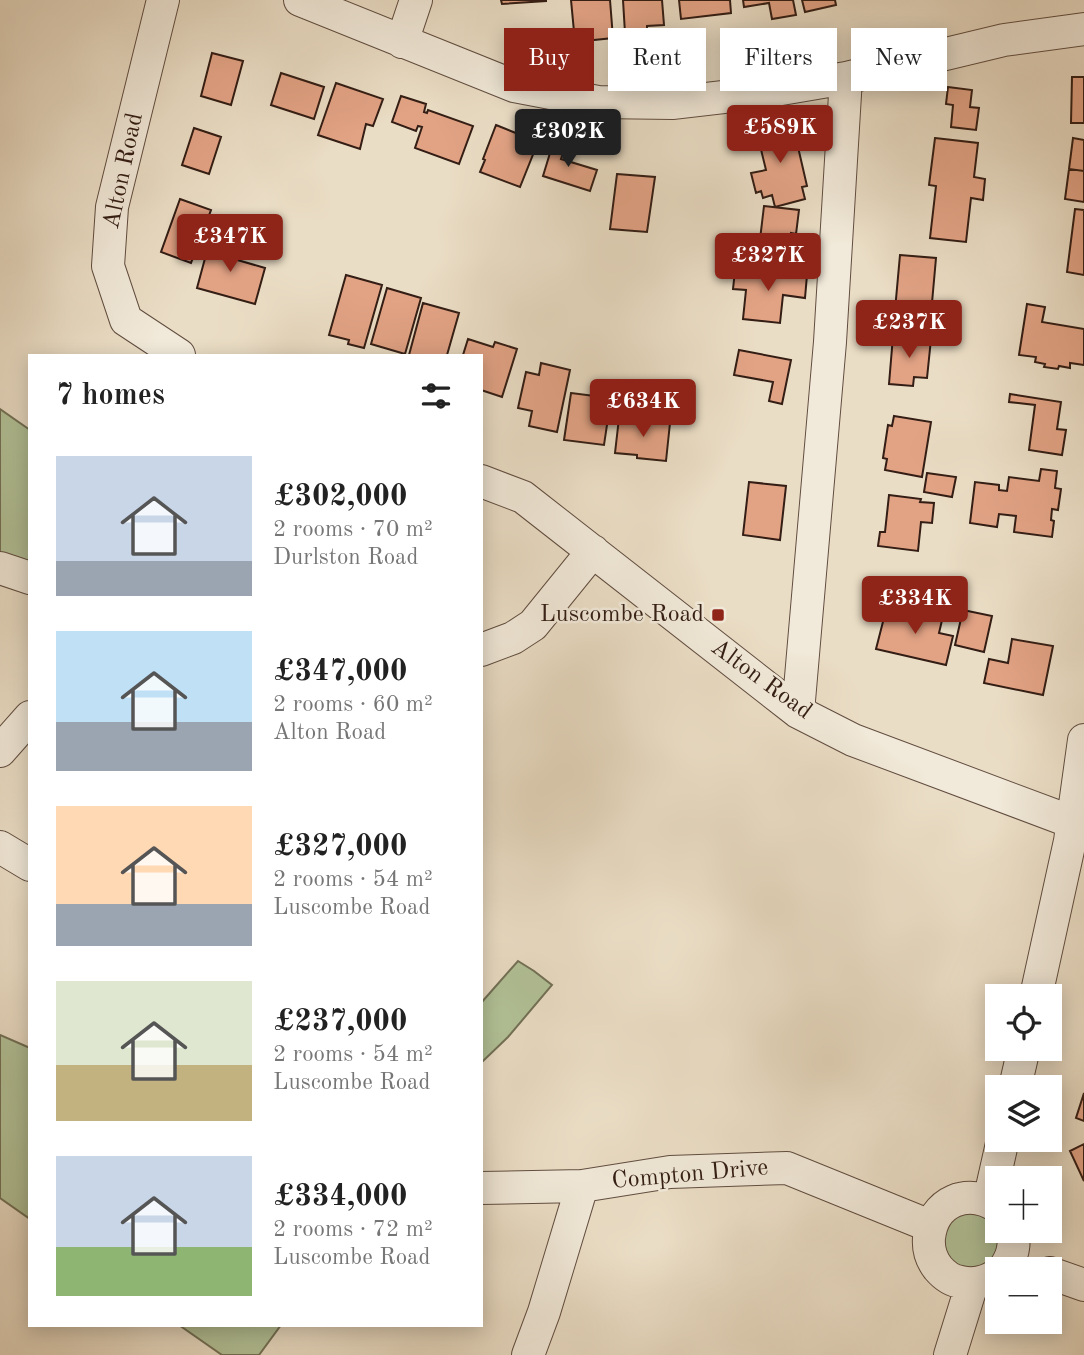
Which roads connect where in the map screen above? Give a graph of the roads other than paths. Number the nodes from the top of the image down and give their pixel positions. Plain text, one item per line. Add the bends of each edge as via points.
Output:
1 (163, 0) edge
2 (300, 0) edge
3 (416, 0) edge
4 (1084, 29) edge
5 (402, 42) junction
6 (846, 78) junction
7 (177, 354) edge
8 (483, 482) edge
9 (593, 551) junction
10 (0, 568) edge
11 (28, 577) edge
12 (483, 649) edge
13 (799, 712) junction
14 (28, 719) edge
15 (1084, 740) edge
16 (0, 751) edge
17 (1072, 822) junction
18 (0, 847) edge
19 (28, 864) edge
20 (1039, 984) edge
21 (582, 1186) junction
22 (483, 1188) edge
23 (985, 1201) edge
24 (930, 1226) junction
25 (985, 1272) edge
26 (1062, 1277) edge
27 (1084, 1285) edge
28 (985, 1298) edge
29 (528, 1355) edge
30 (950, 1355) edge

1 - 7 street, Alton Road via 112,207 108,266 126,320
2 - 5 street
3 - 5 street
4 - 6 street via 1004,40
5 - 6 street via 514,86 598,102 672,103
6 - 13 street via 830,342
8 - 9 street, Alton Road via 523,497
9 - 12 street via 533,625
9 - 13 street, Alton Road
10 - 11 street
13 - 17 street, Alton Road via 853,740
14 - 16 street
15 - 17 street
17 - 20 street
18 - 19 street
21 - 22 street, Compton Drive
21 - 24 street, Compton Drive via 670,1172 788,1168
21 - 29 street
23 - 24 street via 951,1202
24 - 25 street via 928,1248 944,1275 957,1282
26 - 27 street
28 - 30 street

